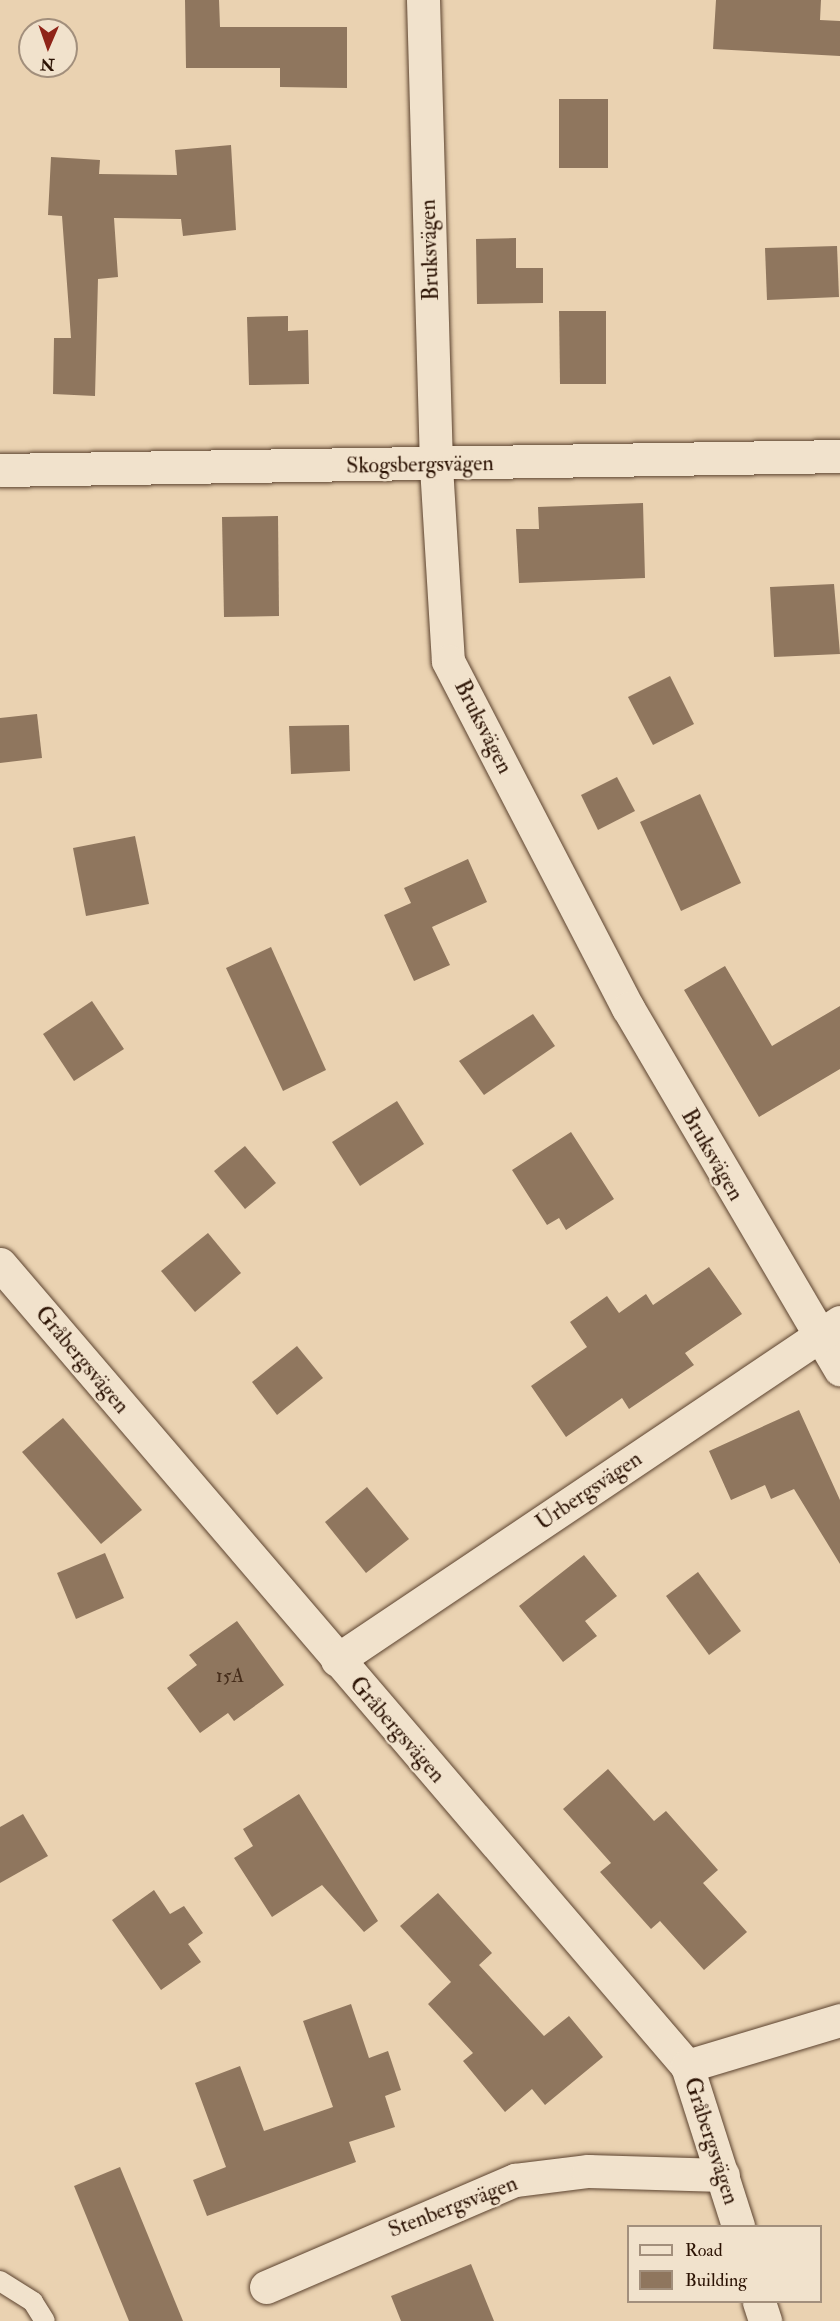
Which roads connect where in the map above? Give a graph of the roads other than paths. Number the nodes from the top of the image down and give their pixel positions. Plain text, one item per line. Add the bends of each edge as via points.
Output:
1 (423, 0) edge
2 (840, 456) edge
3 (436, 465) junction
4 (0, 470) edge
5 (0, 1264) edge
6 (829, 1330) edge
7 (840, 1369) edge
8 (337, 1660) junction
9 (840, 2020) edge
10 (687, 2066) junction
11 (723, 2175) junction
12 (738, 2225) edge
13 (0, 2280) edge
14 (266, 2287) dead end
15 (760, 2303) edge
16 (45, 2321) edge
17 (765, 2321) edge

1 - 3 street, Bruksvägen
2 - 3 street, Skogsbergsvägen
3 - 4 street, Skogsbergsvägen
3 - 6 street, Bruksvägen via 448,661 628,1008
5 - 8 street, Gråbergsvägen
6 - 7 street, Bruksvägen
6 - 8 street, Urbergsvägen
8 - 10 street, Gråbergsvägen
9 - 10 street
10 - 11 street, Gråbergsvägen
11 - 12 street, Gråbergsvägen
11 - 14 street, Stenbergsvägen via 588,2171 515,2180
13 - 16 lane via 33,2301
15 - 17 street

